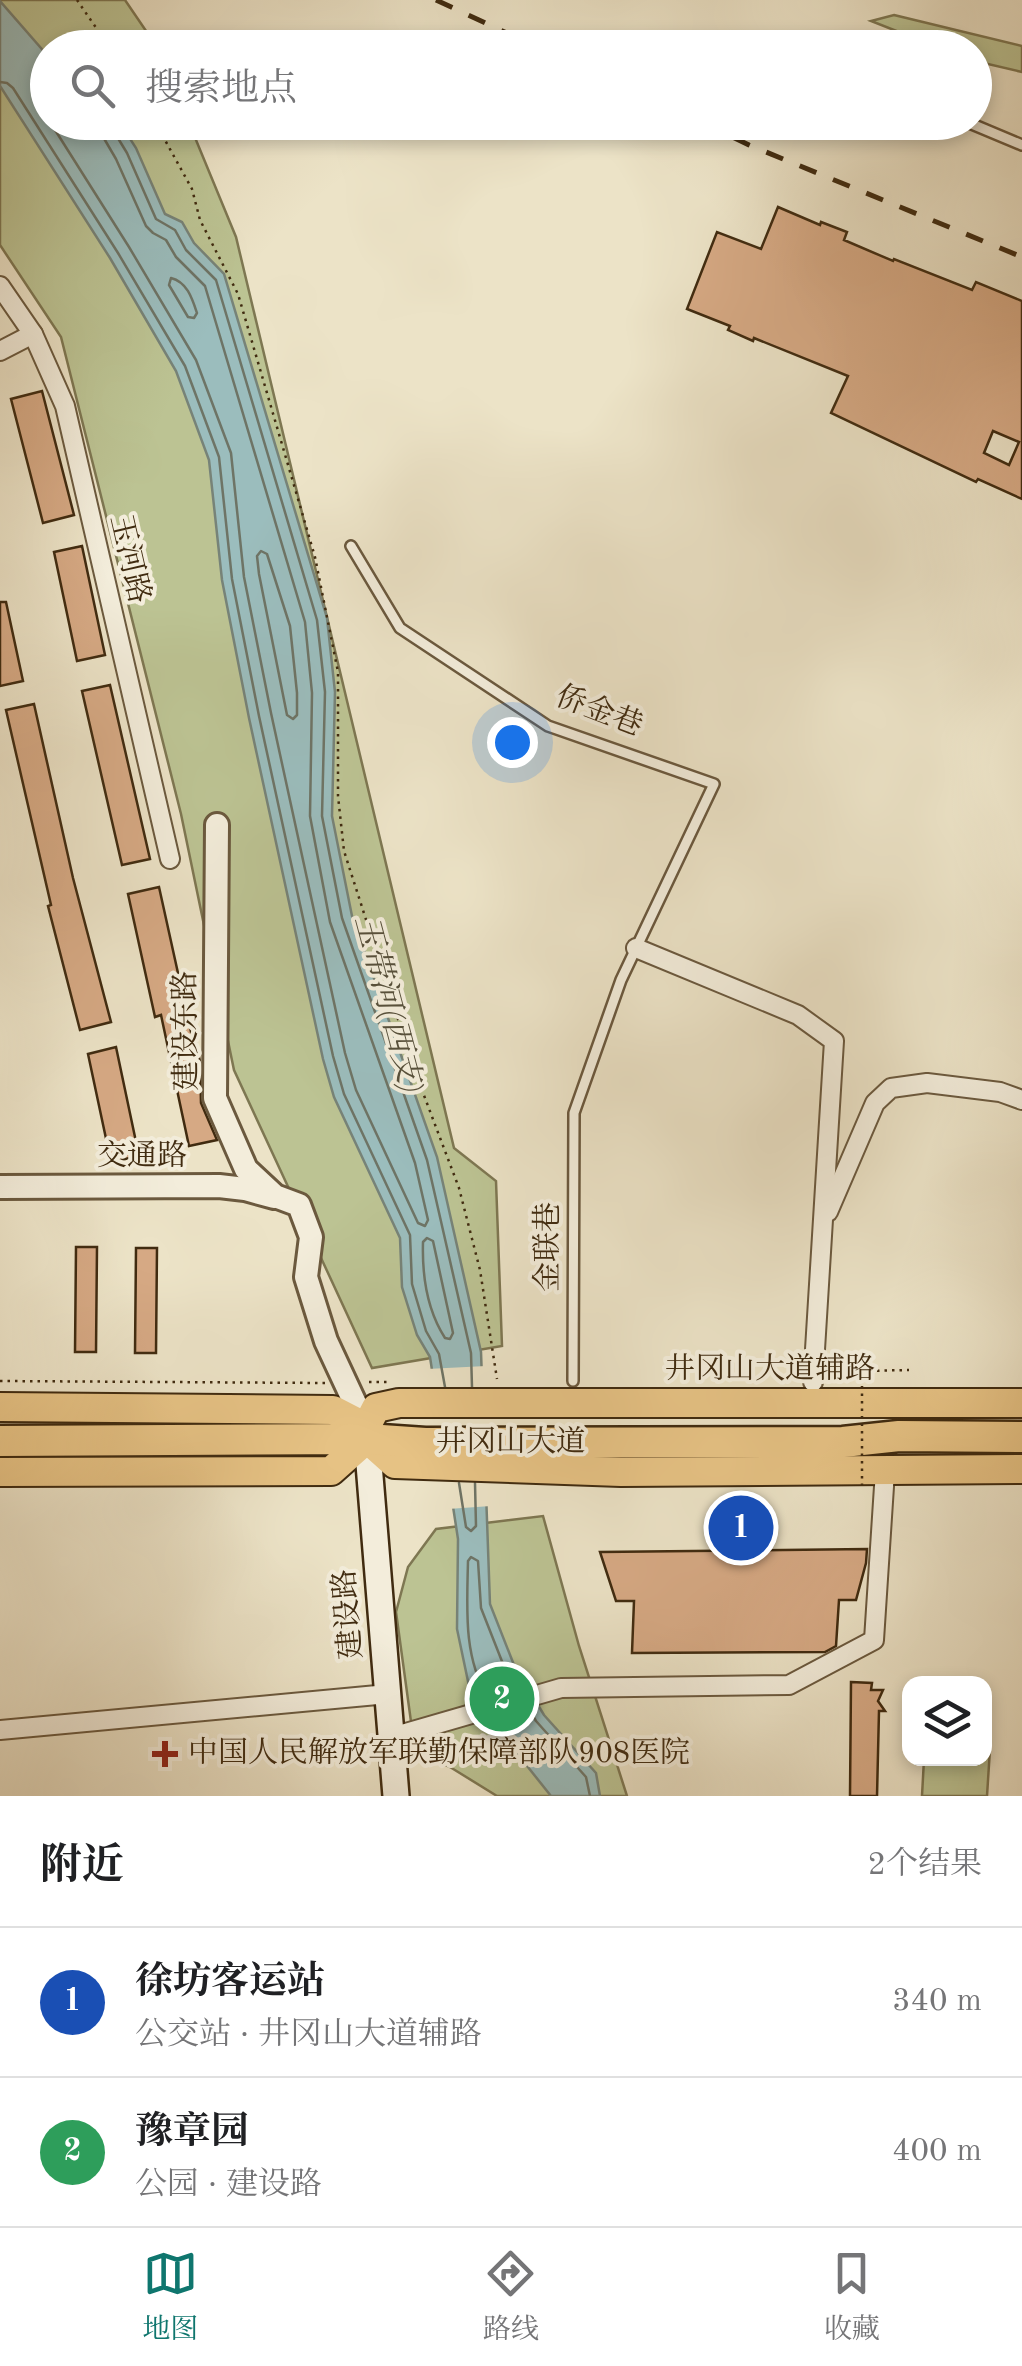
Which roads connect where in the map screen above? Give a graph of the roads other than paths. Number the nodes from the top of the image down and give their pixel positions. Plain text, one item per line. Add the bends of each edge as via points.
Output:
1 (992, 132) edge
2 (1022, 145) edge
3 (0, 286) edge
4 (33, 334) junction
5 (0, 351) edge
6 (351, 546) dead end
7 (217, 825) dead end
8 (170, 859) dead end
9 (636, 948) junction
10 (1022, 1100) edge
11 (574, 1113) joint
12 (0, 1187) edge
13 (282, 1199) junction
14 (822, 1227) junction
15 (573, 1381) dead end
16 (813, 1382) dead end
17 (1022, 1403) edge
18 (0, 1407) edge
19 (1022, 1425) edge
20 (0, 1426) edge
21 (366, 1433) junction
22 (501, 1436) junction
23 (1022, 1437) edge
24 (0, 1441) edge
25 (418, 1445) junction
26 (1022, 1469) edge
27 (886, 1471) junction
28 (0, 1472) edge
29 (388, 1694) junction
30 (0, 1730) edge
31 (392, 1737) junction
32 (396, 1796) edge

1 - 2 lane
3 - 4 street, 玉河路
4 - 5 street
4 - 8 street, 玉河路 via 65,406
6 - 9 lane, 侨金巷 via 400,628 531,715 714,784
7 - 13 street, 建设东路 via 215,1098 246,1170
9 - 11 lane, 侨金巷
9 - 14 street via 798,1015 834,1040
10 - 14 street via 928,1083 891,1088 875,1102
11 - 15 lane, 金联巷
12 - 13 street, 交通路 via 220,1186
13 - 21 street, 建设东路 via 299,1206 310,1237 306,1277
14 - 16 street
17 - 21 main road, 井冈山大道辅路 via 518,1402 398,1392 376,1408
18 - 21 main road via 333,1410
19 - 22 highway, 井冈山大道
20 - 21 highway, 井冈山大道
21 - 24 highway, 井冈山大道
21 - 25 highway, 井冈山大道
21 - 28 main road via 330,1471
21 - 29 main road, 建设路
22 - 23 highway, 井冈山大道 via 843,1442
22 - 25 highway, 井冈山大道
25 - 27 main road via 525,1468
26 - 27 main road
27 - 31 street via 874,1640 789,1685 561,1688
29 - 30 street
29 - 31 main road, 建设路
31 - 32 main road, 建设路

